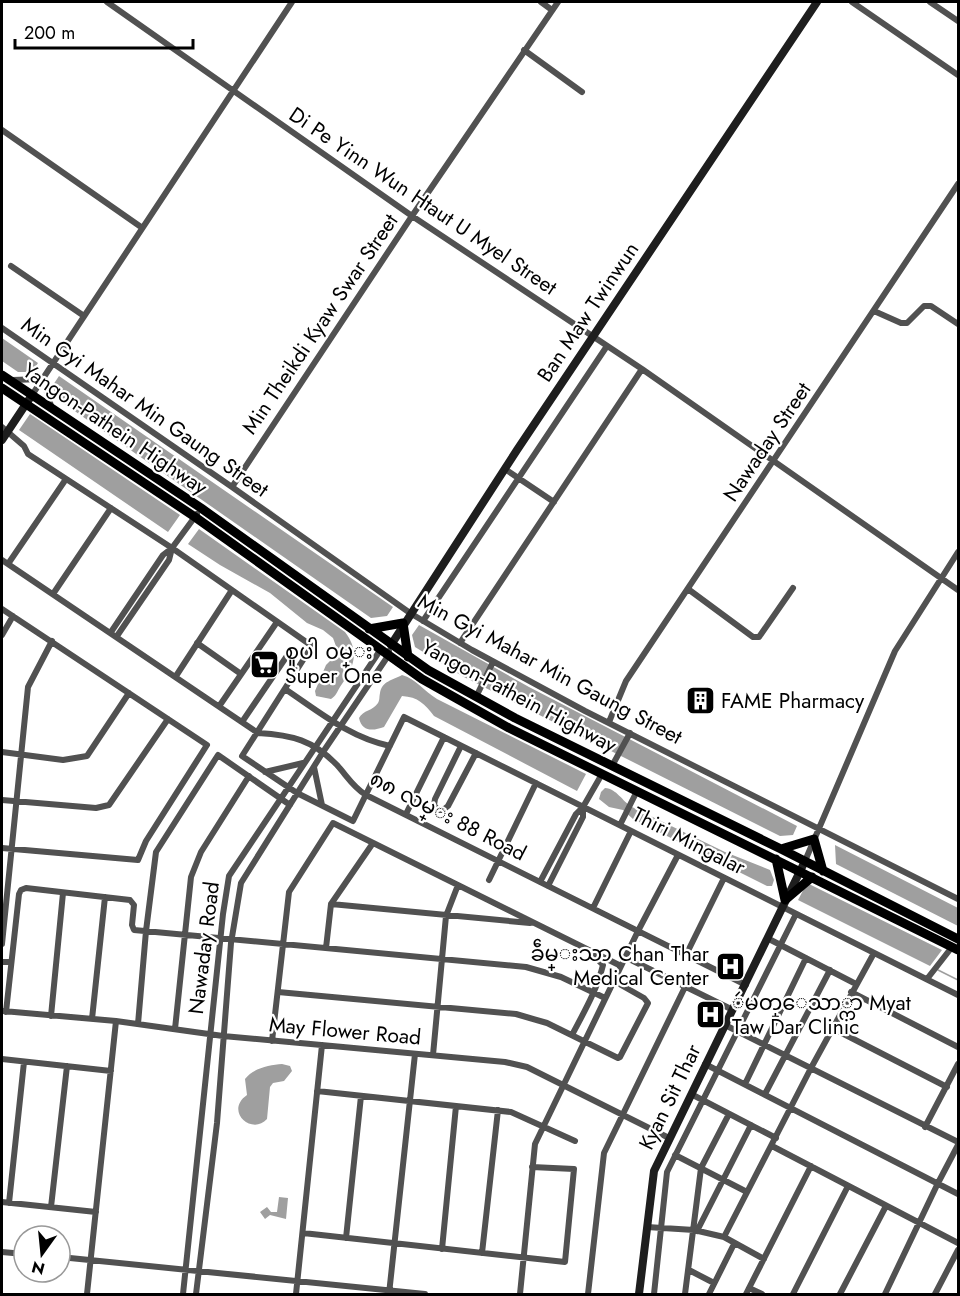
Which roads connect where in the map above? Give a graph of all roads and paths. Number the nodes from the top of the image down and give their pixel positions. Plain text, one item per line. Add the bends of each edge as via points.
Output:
1 (107, 2) edge
2 (292, 2) edge
3 (541, 2) edge
4 (558, 2) edge
5 (818, 2) edge
6 (852, 2) edge
7 (930, 2) edge
8 (552, 9) junction
9 (958, 21) edge
10 (524, 51) junction
11 (958, 75) edge
12 (232, 90) junction
13 (582, 92) dead end
14 (2, 130) edge
15 (958, 184) edge
16 (412, 216) junction
17 (141, 227) junction
18 (11, 266) dead end
19 (874, 312) junction
20 (84, 316) junction
21 (958, 324) edge
22 (2, 328) edge
23 (593, 337) junction
24 (607, 346) junction
25 (53, 363) junction
26 (642, 369) junction
27 (6, 378) edge
28 (43, 379) junction
29 (2, 388) edge
30 (32, 395) junction
31 (26, 405) junction
32 (52, 409) junction
33 (4, 429) edge
34 (2, 440) edge
35 (775, 461) junction
36 (505, 470) junction
37 (518, 478) junction
38 (66, 479) junction
39 (232, 487) junction
40 (554, 502) junction
41 (111, 508) junction
42 (201, 508) junction
43 (195, 518) junction
44 (172, 548) junction
45 (958, 552) edge
46 (2, 560) edge
47 (8, 564) junction
48 (941, 579) junction
49 (793, 588) dead end
50 (688, 589) junction
51 (232, 590) junction
52 (958, 590) edge
53 (53, 594) junction
54 (2, 609) edge
55 (410, 613) junction
56 (13, 616) junction
57 (423, 621) junction
58 (277, 622) junction
59 (403, 623) junction
60 (369, 629) junction
61 (114, 634) junction
62 (2, 635) edge
63 (52, 641) junction
64 (197, 643) junction
65 (460, 643) junction
66 (391, 645) junction
67 (291, 650) dead end
68 (379, 650) junction
69 (388, 656) junction
70 (408, 657) junction
71 (492, 663) junction
72 (241, 674) junction
73 (176, 676) junction
74 (285, 689) junction
75 (129, 693) junction
76 (476, 697) junction
77 (220, 705) junction
78 (168, 719) junction
79 (332, 721) junction
80 (242, 722) junction
81 (609, 722) junction
82 (340, 726) junction
83 (258, 733) junction
84 (629, 735) junction
85 (444, 737) junction
86 (390, 746) junction
87 (461, 746) junction
88 (315, 747) junction
89 (2, 752) edge
90 (323, 752) junction
91 (476, 753) junction
92 (21, 754) junction
93 (304, 763) junction
94 (612, 766) junction
95 (314, 767) junction
96 (265, 772) junction
97 (602, 774) junction
98 (249, 776) junction
99 (536, 783) junction
100 (288, 787) junction
101 (637, 790) junction
102 (297, 793) junction
103 (366, 795) junction
104 (280, 799) junction
105 (2, 800) edge
106 (16, 801) junction
107 (290, 805) junction
108 (322, 806) junction
109 (583, 807) junction
110 (406, 814) junction
111 (620, 825) junction
112 (819, 829) junction
113 (631, 831) junction
114 (814, 839) junction
115 (373, 843) junction
116 (559, 846) junction
117 (2, 848) edge
118 (10, 848) junction
119 (567, 849) junction
120 (781, 849) junction
121 (678, 855) junction
122 (776, 859) junction
123 (498, 861) junction
124 (805, 861) junction
125 (800, 871) junction
126 (823, 871) junction
127 (812, 877) junction
128 (724, 878) junction
129 (489, 880) dead end
130 (540, 882) junction
131 (458, 885) junction
132 (548, 886) junction
133 (63, 893) junction
134 (105, 897) junction
135 (958, 899) edge
136 (783, 903) junction
137 (331, 904) junction
138 (593, 908) junction
139 (796, 914) junction
140 (446, 916) junction
141 (534, 923) junction
142 (146, 931) junction
143 (638, 931) junction
144 (185, 934) junction
145 (767, 938) junction
146 (220, 939) junction
147 (231, 940) junction
148 (2, 944) edge
149 (284, 945) junction
150 (780, 945) junction
151 (956, 945) edge
152 (326, 948) junction
153 (588, 950) junction
154 (874, 953) junction
155 (686, 955) junction
156 (625, 957) junction
157 (806, 958) junction
158 (443, 959) junction
159 (2, 962) edge
160 (11, 962) junction
161 (621, 966) junction
162 (830, 970) junction
163 (927, 980) junction
164 (614, 981) junction
165 (855, 984) junction
166 (746, 985) junction
167 (685, 987) junction
168 (278, 992) junction
169 (852, 992) junction
170 (594, 993) junction
171 (958, 995) edge
172 (605, 998) junction
173 (438, 1006) junction
174 (733, 1010) junction
175 (4, 1011) edge
176 (51, 1016) junction
177 (92, 1019) junction
178 (116, 1021) junction
179 (138, 1024) junction
180 (725, 1025) junction
181 (832, 1028) junction
182 (175, 1029) junction
183 (737, 1031) junction
184 (210, 1034) junction
185 (572, 1035) junction
186 (223, 1036) junction
187 (272, 1041) junction
188 (585, 1041) junction
189 (322, 1045) junction
190 (764, 1045) junction
191 (958, 1047) edge
192 (415, 1054) junction
193 (433, 1055) junction
194 (786, 1056) junction
195 (2, 1059) edge
196 (24, 1062) junction
197 (958, 1064) edge
198 (705, 1065) junction
199 (67, 1066) junction
200 (811, 1068) junction
201 (718, 1070) junction
202 (111, 1071) junction
203 (745, 1084) junction
204 (563, 1085) junction
205 (947, 1087) junction
206 (317, 1091) junction
207 (691, 1094) junction
208 (765, 1094) junction
209 (361, 1096) junction
210 (703, 1100) junction
211 (410, 1101) junction
212 (456, 1106) junction
213 (792, 1107) junction
214 (498, 1110) junction
215 (729, 1114) junction
216 (623, 1115) junction
217 (751, 1125) junction
218 (925, 1126) junction
219 (544, 1128) junction
220 (669, 1138) junction
221 (776, 1138) junction
222 (574, 1142) dead end
223 (958, 1143) edge
224 (771, 1146) junction
225 (675, 1155) junction
226 (532, 1167) junction
227 (811, 1167) junction
228 (701, 1168) junction
229 (723, 1180) junction
230 (938, 1183) junction
231 (848, 1186) junction
232 (747, 1192) junction
233 (958, 1194) edge
234 (5, 1202) edge
235 (886, 1206) junction
236 (51, 1207) junction
237 (96, 1212) junction
238 (920, 1223) junction
239 (647, 1227) junction
240 (661, 1228) junction
241 (695, 1230) junction
242 (303, 1233) junction
243 (346, 1238) junction
244 (724, 1238) junction
245 (958, 1243) edge
246 (395, 1244) junction
247 (734, 1244) junction
248 (442, 1249) junction
249 (958, 1251) edge
250 (482, 1253) junction
251 (524, 1258) junction
252 (72, 1259) edge
253 (764, 1259) junction
254 (91, 1261) junction
255 (186, 1270) junction
256 (688, 1270) junction
257 (198, 1271) junction
258 (297, 1282) junction
259 (714, 1283) junction
260 (748, 1291) edge
261 (390, 1293) edge
262 (87, 1294) edge
263 (183, 1294) edge
264 (196, 1294) edge
265 (296, 1294) edge
266 (425, 1294) edge
267 (520, 1294) edge
268 (588, 1294) edge
269 (639, 1294) edge
270 (654, 1294) edge
271 (686, 1294) edge
272 (709, 1294) edge
273 (762, 1294) edge
274 (793, 1294) edge
275 (840, 1294) edge
276 (885, 1294) edge
277 (935, 1294) edge

1 - 12 street, Di Pe Yinn Wun Htaut U Myel Street
2 - 12 street
3 - 8 street
4 - 8 street, Min Theikdi Kyaw Swar Street
5 - 23 street, Ban Maw Twinwun
6 - 11 street
7 - 9 street
8 - 10 street, Min Theikdi Kyaw Swar Street
10 - 13 street
10 - 16 street, Min Theikdi Kyaw Swar Street
12 - 16 street, Di Pe Yinn Wun Htaut U Myel Street
12 - 17 street
14 - 17 street
15 - 19 street, Nawaday Street
16 - 23 street, Di Pe Yinn Wun Htaut U Myel Street
16 - 39 street, Min Theikdi Kyaw Swar Street
17 - 20 street
18 - 20 street
19 - 21 street via 907,323 924,306 931,306
19 - 35 street, Nawaday Street
20 - 25 street
22 - 25 street, Min Gyi Mahar Min Gaung Street
23 - 24 street, Di Pe Yinn Wun Htaut U Myel Street
23 - 36 street, Ban Maw Twinwun
24 - 26 street, Di Pe Yinn Wun Htaut U Myel Street
24 - 37 street
25 - 28 street
25 - 39 street, Min Gyi Mahar Min Gaung Street
26 - 35 street, Di Pe Yinn Wun Htaut U Myel Street
26 - 40 street
27 - 28 street
27 - 30 main road, Yangon-Pathein Highway
28 - 30 street
28 - 32 street
29 - 31 main road, Yangon-Pathein Highway
30 - 31 street
30 - 32 main road, Yangon-Pathein Highway
31 - 33 street
31 - 43 main road, Yangon-Pathein Highway
32 - 42 main road, Yangon-Pathein Highway
33 - 34 street
33 - 38 street via 28,454
35 - 48 street, Di Pe Yinn Wun Htaut U Myel Street
35 - 50 street, Nawaday Street
36 - 37 street
36 - 55 street, Ban Maw Twinwun
37 - 40 street
37 - 57 street
38 - 41 street
38 - 47 street
39 - 55 street, Min Gyi Mahar Min Gaung Street
40 - 65 street
41 - 44 street
41 - 53 street
42 - 43 street
42 - 60 main road, Yangon-Pathein Highway
43 - 44 street
43 - 68 main road, Yangon-Pathein Highway
44 - 51 street
44 - 61 street via 169,560
45 - 48 street
46 - 47 street, ၈၈ လမ္း 88 Road
47 - 53 street, ၈၈ လမ္း 88 Road
48 - 52 street, Di Pe Yinn Wun Htaut U Myel Street
48 - 112 street via 895,651
49 - 50 street via 759,637 753,638
50 - 81 street, Nawaday Street via 626,681
51 - 58 street
51 - 64 street
53 - 61 street, ၈၈ လမ္း 88 Road
54 - 56 street
55 - 57 street, Min Gyi Mahar Min Gaung Street
55 - 59 street, Ban Maw Twinwun
56 - 62 street
56 - 63 street
57 - 65 street, Min Gyi Mahar Min Gaung Street
58 - 72 street
58 - 74 street via 312,646
59 - 60 main road
59 - 66 street, Ban Maw Twinwun
59 - 70 main road
60 - 66 main road, Yangon-Pathein Highway
61 - 73 street, ၈၈ လမ္း 88 Road
63 - 75 street
63 - 92 street via 28,687
64 - 72 street
64 - 73 street
65 - 71 street, Min Gyi Mahar Min Gaung Street
66 - 68 street
66 - 69 street, Nawaday Road
66 - 70 main road, Yangon-Pathein Highway
67 - 80 street
68 - 69 main road, Yangon-Pathein Highway
68 - 79 street, Nawaday Road
69 - 82 street, Nawaday Road
69 - 97 main road, Yangon-Pathein Highway via 452,697
70 - 76 main road, Yangon-Pathein Highway
71 - 76 street
71 - 81 street, Min Gyi Mahar Min Gaung Street
72 - 77 street
73 - 77 street, ၈၈ လမ္း 88 Road
74 - 79 street
74 - 83 street
75 - 78 street
75 - 92 street via 87,756 63,760
76 - 94 main road, Yangon-Pathein Highway
77 - 80 street, ၈၈ လမ္း 88 Road
78 - 106 street via 110,805 96,808
78 - 118 street via 207,746 138,860
79 - 82 street
79 - 88 street, Nawaday Road
80 - 83 street, ၈၈ လမ္း 88 Road
81 - 84 street, Min Gyi Mahar Min Gaung Street
82 - 86 street via 370,742
82 - 90 street, Nawaday Road
83 - 88 street, ၈၈ လမ္း 88 Road via 287,735
83 - 96 street via 242,756
84 - 94 street
84 - 112 street, Min Gyi Mahar Min Gaung Street
85 - 86 street, Thiri Mingalar via 404,717
85 - 87 street, Thiri Mingalar
85 - 110 street
86 - 103 street
87 - 91 street, Thiri Mingalar
87 - 91 street via 435,799 438,810 448,806
88 - 90 street, ၈၈ လမ္း 88 Road
88 - 93 street, Nawaday Road
89 - 92 street
90 - 95 street, Nawaday Road
90 - 103 street, ၈၈ လမ္း 88 Road
91 - 99 street, Thiri Mingalar
92 - 106 street
93 - 96 street
93 - 100 street, Nawaday Road
94 - 120 main road, Yangon-Pathein Highway
95 - 102 street, Nawaday Road
95 - 108 street
96 - 100 street
97 - 101 main road, Yangon-Pathein Highway
97 - 109 street
98 - 104 street
98 - 142 street via 218,755 156,852
98 - 144 street via 201,852 191,877
99 - 109 street, Thiri Mingalar
99 - 123 street
100 - 102 street
100 - 104 street, Nawaday Road
101 - 111 street
101 - 122 main road, Yangon-Pathein Highway
102 - 107 street, Nawaday Road
102 - 108 street
103 - 108 street via 353,821
103 - 110 street, ၈၈ လမ္း 88 Road
104 - 107 street
104 - 146 street, Nawaday Road via 229,876
105 - 106 street
106 - 118 street
107 - 147 street, Nawaday Road via 241,882
109 - 111 street, Thiri Mingalar
109 - 116 street
109 - 119 street via 583,817
110 - 123 street, ၈၈ လမ္း 88 Road
111 - 113 street, Thiri Mingalar
112 - 114 street
112 - 135 street, Min Gyi Mahar Min Gaung Street
113 - 121 street, Thiri Mingalar
113 - 138 street
114 - 120 main road
114 - 124 street
114 - 126 main road
115 - 131 street
115 - 137 street
115 - 149 street via 333,823 289,892
116 - 119 street
116 - 130 street
117 - 118 street
118 - 148 street
119 - 132 street
120 - 124 main road, Yangon-Pathein Highway
121 - 128 street, Thiri Mingalar
121 - 143 street
122 - 125 main road, Yangon-Pathein Highway
122 - 136 main road
123 - 129 street
123 - 130 street, ၈၈ လမ္း 88 Road
124 - 125 street, Kyan Sit Thar
124 - 126 main road, Yangon-Pathein Highway
125 - 127 main road, Yangon-Pathein Highway
125 - 136 street, Kyan Sit Thar
126 - 151 main road, Yangon-Pathein Highway
127 - 136 main road
127 - 151 main road, Yangon-Pathein Highway
128 - 136 street, Thiri Mingalar
128 - 155 street
130 - 132 street, ၈၈ လမ္း 88 Road
131 - 140 street
131 - 141 street
132 - 138 street, ၈၈ လမ္း 88 Road
133 - 134 street
133 - 160 street via 21,890
133 - 176 street
134 - 142 street via 132,902 132,928
134 - 177 street
136 - 139 street, Thiri Mingalar
136 - 145 street, Kyan Sit Thar
137 - 140 street
137 - 152 street
138 - 143 street, ၈၈ လမ္း 88 Road
139 - 150 street
139 - 154 street, Thiri Mingalar
140 - 141 street
140 - 158 street
141 - 153 street
142 - 144 street
142 - 179 street
143 - 155 street, ၈၈ လမ္း 88 Road
143 - 156 street
144 - 146 street
144 - 182 street
145 - 150 street
145 - 166 street, Kyan Sit Thar
146 - 147 street
146 - 184 street, Nawaday Road
147 - 149 street
147 - 186 street, Nawaday Road
149 - 152 street
149 - 168 street
150 - 157 street
150 - 183 street
151 - 163 street
152 - 158 street
153 - 161 street
153 - 170 street via 603,965
154 - 163 street, Thiri Mingalar
154 - 165 street
155 - 166 street, ၈၈ လမ္း 88 Road
156 - 161 street
156 - 167 street
157 - 162 street
157 - 190 street
158 - 170 street via 526,967 561,977
158 - 173 street
159 - 160 street
160 - 175 street
161 - 164 street
162 - 165 street
162 - 194 street
163 - 171 street, Thiri Mingalar
164 - 172 street
164 - 188 street via 648,1003 620,1057 614,1058
165 - 169 street
166 - 174 street, Kyan Sit Thar
167 - 174 street
167 - 216 street
168 - 173 street
168 - 187 street
169 - 181 street
169 - 191 street
170 - 172 street
170 - 185 street
172 - 188 street
173 - 185 street via 516,1014
173 - 193 street
174 - 180 street, Kyan Sit Thar
175 - 176 street, May Flower Road
176 - 177 street, May Flower Road
177 - 178 street, May Flower Road
178 - 179 street, May Flower Road
178 - 202 street
179 - 182 street, May Flower Road
180 - 183 street
180 - 198 street, Kyan Sit Thar
181 - 200 street
181 - 205 street
182 - 184 street, May Flower Road
183 - 190 street
183 - 201 street
184 - 186 street, May Flower Road
184 - 255 street, Nawaday Road
185 - 188 street
186 - 187 street, May Flower Road
186 - 257 street, Nawaday Road via 217,1123
187 - 189 street, May Flower Road
188 - 204 street
189 - 192 street, May Flower Road
189 - 206 street
190 - 194 street
190 - 203 street
192 - 193 street, May Flower Road
192 - 211 street
193 - 204 street, May Flower Road via 506,1062
194 - 200 street
194 - 208 street
195 - 196 street
196 - 199 street
196 - 234 street
197 - 205 street
198 - 201 street
198 - 207 street, Kyan Sit Thar
199 - 202 street
199 - 236 street
200 - 213 street
200 - 218 street
201 - 203 street
201 - 210 street
202 - 237 street
203 - 208 street
204 - 216 street, May Flower Road
204 - 219 street
205 - 218 street
206 - 209 street
206 - 242 street
207 - 210 street
207 - 220 street, Kyan Sit Thar
208 - 213 street
209 - 211 street
209 - 243 street
210 - 215 street
210 - 225 street
211 - 212 street
211 - 246 street
212 - 214 street
212 - 248 street
213 - 221 street
213 - 230 street
214 - 219 street
214 - 250 street
215 - 217 street
215 - 228 street
216 - 220 street, May Flower Road
216 - 268 street via 604,1153
217 - 221 street
217 - 229 street
218 - 223 street
219 - 222 street
219 - 226 street via 535,1144
220 - 239 street, Kyan Sit Thar via 654,1171
221 - 224 street
223 - 230 street
224 - 227 street
224 - 232 street
225 - 228 street
225 - 240 street via 667,1172
226 - 251 street
226 - 251 street via 574,1170 566,1262
227 - 231 street
227 - 253 street
228 - 229 street
228 - 241 street
229 - 232 street
229 - 241 street
230 - 233 street
230 - 238 street
231 - 235 street
231 - 274 street
232 - 244 street
234 - 236 street
235 - 238 street
235 - 275 street
236 - 237 street
237 - 254 street
238 - 245 street
238 - 276 street
239 - 240 street
239 - 269 street, Kyan Sit Thar
240 - 241 street
240 - 270 street
241 - 244 street
241 - 256 street
242 - 243 street
242 - 258 street
243 - 246 street
244 - 247 street
246 - 248 street
246 - 261 street
247 - 253 street
247 - 259 street
248 - 250 street
249 - 277 street
250 - 251 street
251 - 267 street
252 - 254 street
253 - 260 street
254 - 255 street
254 - 262 street
255 - 257 street
255 - 263 street, Nawaday Road
256 - 259 street
256 - 271 street
257 - 258 street
257 - 264 street, Nawaday Road
258 - 261 street
258 - 265 street
259 - 272 street
260 - 273 street
261 - 266 street

